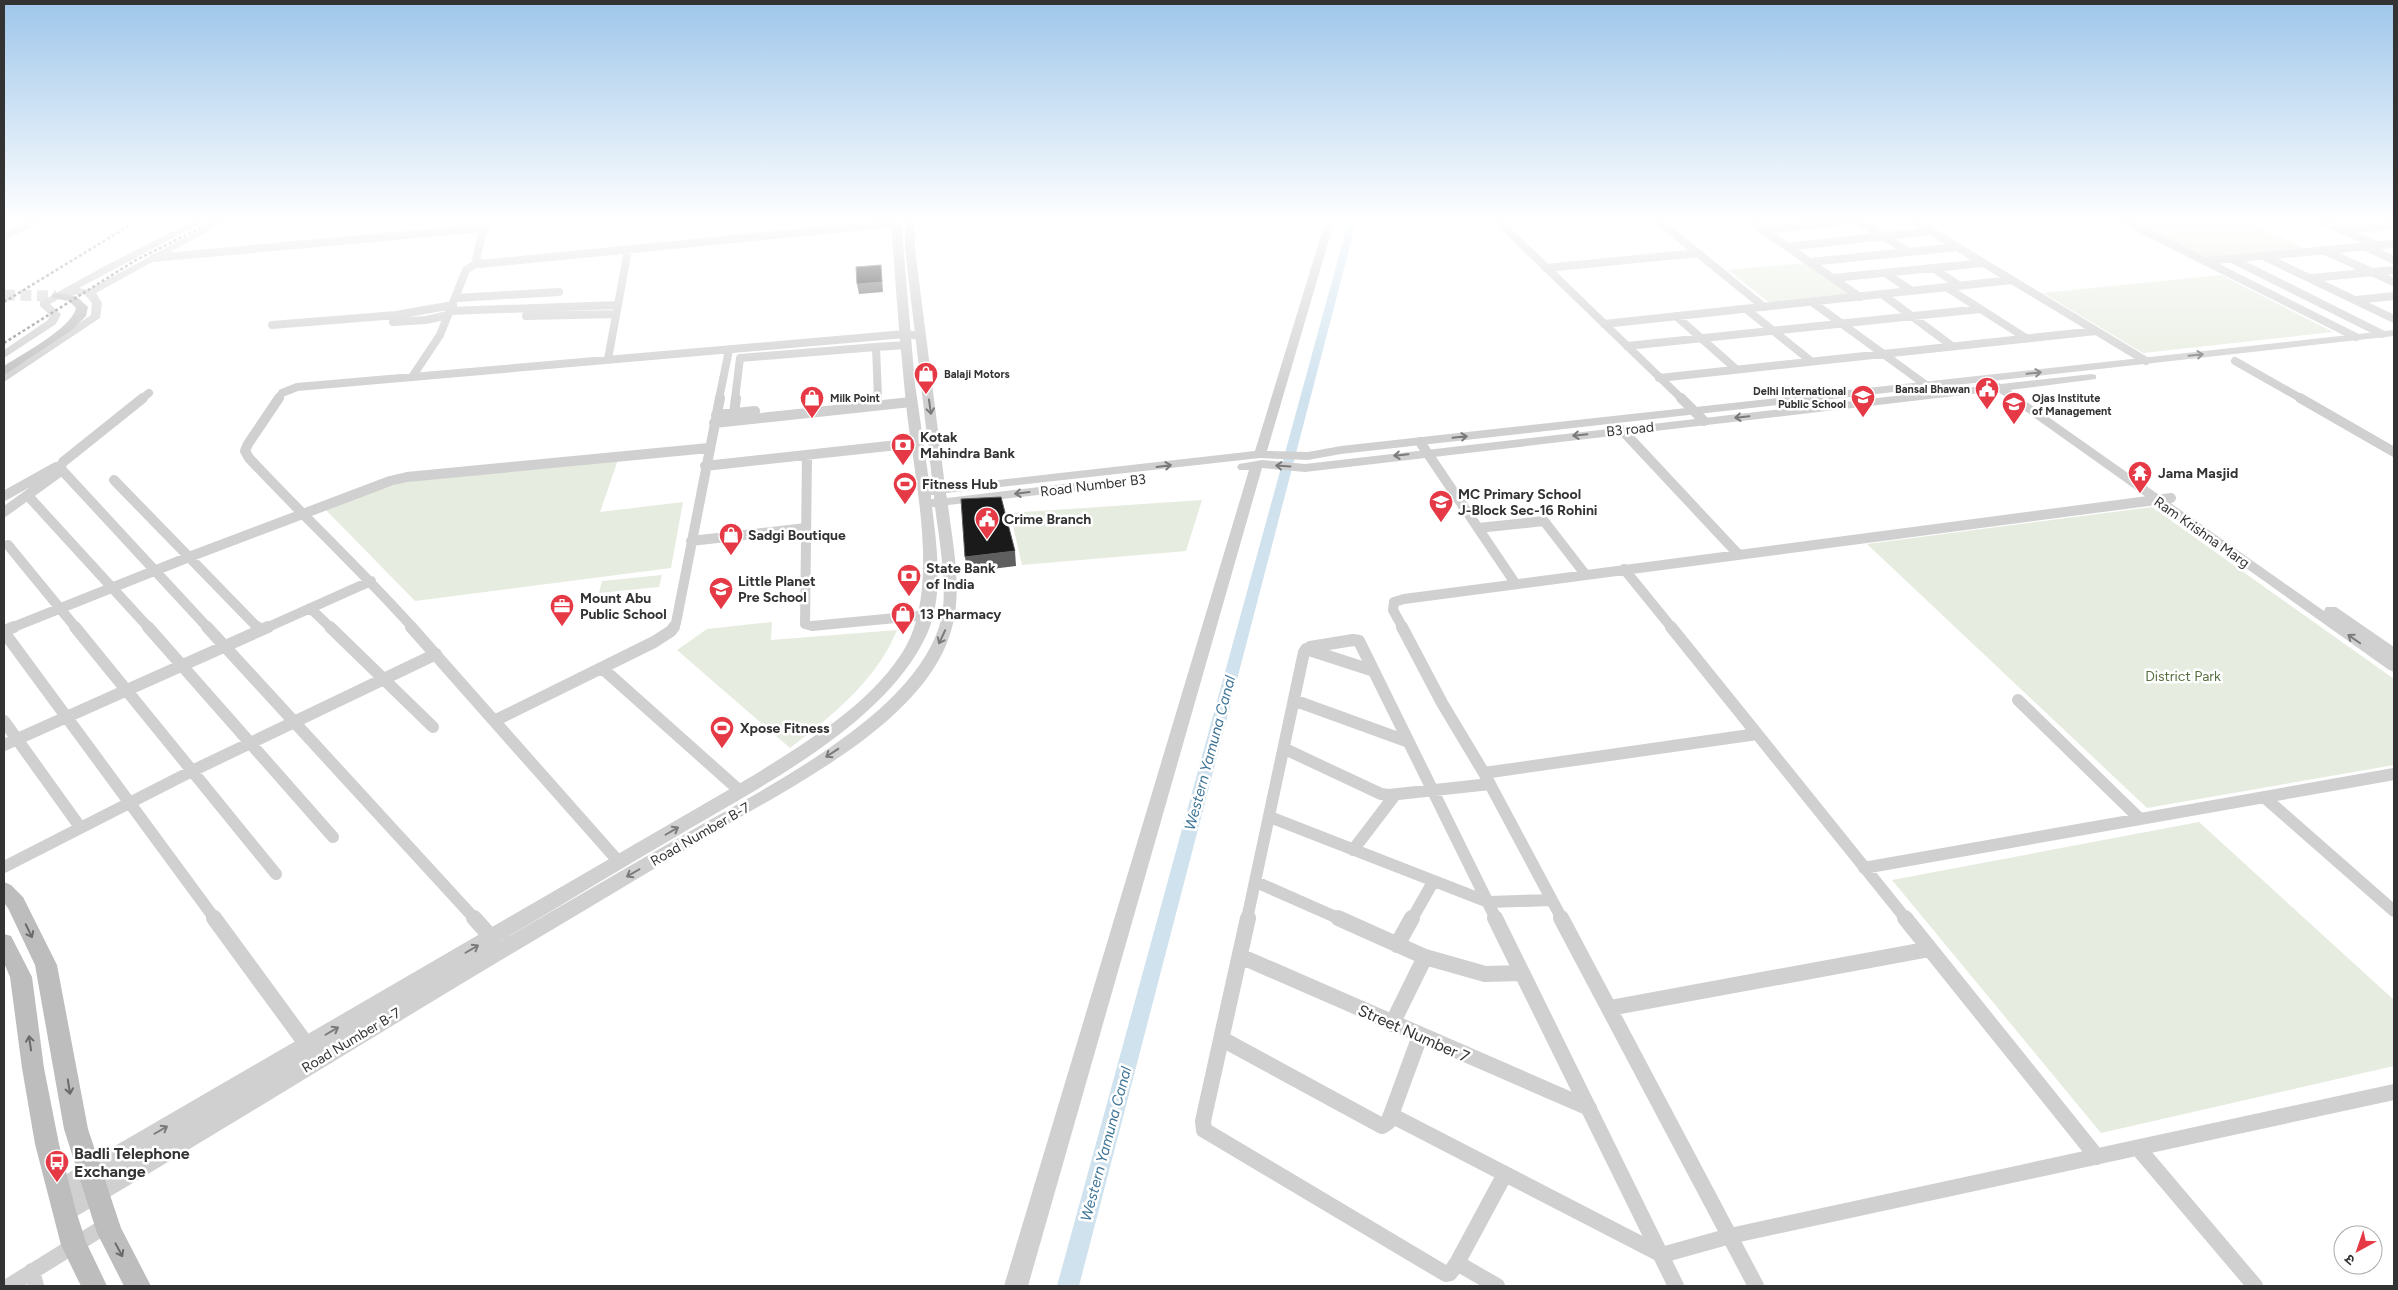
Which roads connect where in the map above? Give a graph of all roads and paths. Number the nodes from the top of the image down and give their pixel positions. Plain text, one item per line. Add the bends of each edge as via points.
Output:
1 (88, 279) edge
2 (114, 279) edge
3 (463, 279) edge
4 (623, 279) edge
5 (905, 279) edge
6 (1314, 279) edge
7 (1558, 279) edge
8 (1730, 279) edge
9 (1835, 279) edge
10 (1894, 279) edge
11 (1950, 279) edge
12 (2241, 279) edge
13 (2272, 279) edge
14 (2312, 279) edge
15 (2012, 280) joint
16 (1960, 286) junction
17 (2286, 286) junction
18 (1946, 288) junction
19 (2261, 289) junction
20 (1912, 291) junction
21 (559, 292) dead end
22 (89, 293) junction
23 (1882, 294) junction
24 (2394, 296) edge
25 (57, 297) junction
26 (1860, 297) junction
27 (2355, 300) junction
28 (1812, 302) junction
29 (2317, 302) junction
30 (2291, 305) junction
31 (452, 307) junction
32 (1764, 307) junction
33 (1746, 309) junction
34 (1980, 309) junction
35 (617, 310) junction
36 (526, 316) dead end
37 (1676, 316) junction
38 (1911, 316) junction
39 (2394, 319) edge
40 (1841, 323) junction
41 (272, 324) dead end
42 (1604, 324) junction
43 (1773, 331) junction
44 (2096, 331) junction
45 (2394, 333) edge
46 (2382, 334) junction
47 (2356, 337) junction
48 (910, 338) junction
49 (1700, 338) junction
50 (2026, 338) junction
51 (810, 342) junction
52 (2394, 343) edge
53 (1627, 346) junction
54 (1952, 346) junction
55 (876, 347) junction
56 (729, 350) junction
57 (808, 353) junction
58 (1883, 354) junction
59 (4, 355) edge
60 (608, 359) junction
61 (1811, 361) junction
62 (2146, 361) junction
63 (2235, 361) junction
64 (4, 363) edge
65 (1736, 369) junction
66 (4, 371) edge
67 (412, 377) junction
68 (1659, 378) junction
69 (4, 379) edge
70 (1999, 382) junction
71 (1926, 385) junction
72 (149, 393) dead end
73 (878, 398) junction
74 (911, 399) junction
75 (1694, 411) junction
76 (734, 413) junction
77 (715, 419) junction
78 (1704, 421) junction
79 (1622, 430) junction
80 (1420, 442) junction
81 (916, 443) junction
82 (709, 448) junction
83 (1427, 452) junction
84 (2394, 452) edge
85 (807, 455) junction
86 (1262, 459) junction
87 (1307, 462) junction
88 (705, 466) junction
89 (61, 468) junction
90 (114, 480) dead end
91 (4, 496) edge
92 (933, 497) junction
93 (30, 498) dead end
94 (2164, 499) junction
95 (4, 512) edge
96 (301, 514) junction
97 (806, 528) junction
98 (1478, 528) junction
99 (691, 541) junction
100 (8, 545) dead end
101 (1738, 554) junction
102 (189, 557) junction
103 (1624, 569) junction
104 (155, 570) junction
105 (1585, 574) junction
106 (371, 580) junction
107 (1515, 583) junction
108 (113, 587) junction
109 (61, 608) junction
110 (310, 608) junction
111 (926, 615) junction
112 (260, 630) junction
113 (4, 632) edge
114 (225, 646) junction
115 (1306, 649) junction
116 (436, 654) junction
117 (2394, 654) edge
118 (180, 666) junction
119 (602, 668) junction
120 (2394, 668) edge
121 (1374, 671) junction
122 (383, 679) junction
123 (125, 691) junction
124 (2018, 700) dead end
125 (1296, 701) junction
126 (67, 717) junction
127 (4, 721) edge
128 (295, 721) junction
129 (494, 721) junction
130 (433, 727) dead end
131 (1757, 734) junction
132 (16, 740) junction
133 (1409, 742) junction
134 (249, 744) junction
135 (4, 745) edge
136 (1285, 749) junction
137 (192, 771) junction
138 (2394, 774) edge
139 (1487, 778) junction
140 (1433, 790) junction
141 (740, 791) junction
142 (1395, 795) junction
143 (2264, 797) junction
144 (128, 803) junction
145 (1270, 817) junction
146 (2140, 819) junction
147 (80, 827) junction
148 (332, 837) dead end
149 (1353, 850) junction
150 (619, 862) junction
151 (4, 867) edge
152 (1864, 868) junction
153 (276, 874) dead end
154 (1256, 882) junction
155 (1433, 882) junction
156 (4, 890) edge
157 (1552, 900) junction
158 (1488, 902) junction
159 (2394, 911) edge
160 (492, 938) junction
161 (4, 942) edge
162 (1397, 945) junction
163 (1930, 949) junction
164 (1240, 956) junction
165 (1425, 957) junction
166 (1522, 973) junction
167 (1610, 1008) junction
168 (1392, 1024) junction
169 (1420, 1036) junction
170 (1222, 1039) junction
171 (307, 1045) junction
172 (2394, 1092) edge
173 (1589, 1108) junction
174 (1391, 1115) junction
175 (2138, 1148) junction
176 (2097, 1157) junction
177 (1505, 1174) junction
178 (93, 1182) junction
179 (62, 1201) junction
180 (107, 1225) junction
181 (1730, 1236) junction
182 (74, 1245) junction
183 (1662, 1255) junction
184 (1457, 1263) junction
185 (34, 1279) edge
186 (9, 1286) edge
187 (94, 1286) edge
188 (138, 1286) edge
189 (1016, 1286) edge
190 (1497, 1286) edge
191 (1676, 1286) edge
192 (1756, 1286) edge
193 (2255, 1286) edge

1 - 25 street
2 - 22 street
3 - 31 street
4 - 35 street
5 - 48 street, Road Number B-7
6 - 86 street
7 - 42 street
8 - 32 street
9 - 26 street
10 - 20 street
11 - 16 street
12 - 19 street
13 - 17 street
14 - 27 street
15 - 16 street
15 - 44 street
16 - 18 street
17 - 19 street
17 - 29 street
18 - 20 street
18 - 34 street
19 - 30 street
20 - 23 street
21 - 31 street
22 - 25 street
22 - 69 street via 97,302 96,316
23 - 26 street
23 - 38 street
24 - 27 street
25 - 59 street via 55,295 44,304 56,314 52,322
25 - 64 main road via 69,311 67,318
25 - 66 main road via 76,300 82,307 80,316 68,328
26 - 28 street
27 - 39 street
28 - 32 street
28 - 40 street
29 - 30 street
29 - 46 street
30 - 47 street
31 - 35 street
31 - 41 street via 426,320
31 - 67 street via 440,335
32 - 33 street
33 - 37 street
33 - 43 street
34 - 38 street
34 - 50 street
35 - 36 street
35 - 60 street
37 - 42 street
37 - 49 street
38 - 40 street
38 - 54 street
40 - 43 street
40 - 58 street
42 - 53 street
43 - 49 street
43 - 61 street
44 - 50 street
44 - 62 street
45 - 46 street
46 - 47 street
62 -> 47 street
48 - 51 street
48 - 55 street
48 - 74 street, Road Number B-7
48 -> 92 street, Road Number B-7
49 - 53 street
49 - 65 street
50 - 54 street
51 - 56 street
51 - 57 street
52 - 63 street
53 - 68 street
54 - 58 street
55 - 57 street
55 - 73 street
56 - 60 street
56 - 77 street
57 - 76 street via 740,358
58 - 61 street
58 - 71 street
60 - 67 street
61 - 65 street
70 -> 62 street
63 - 70 street
63 - 84 street
65 - 68 street
67 - 96 street via 298,387 282,393 245,451
68 - 75 street
70 - 71 street, B3 road
70 -> 78 street, B3 road
70 - 94 street, Ram Krishna Marg
71 - 75 street, B3 road
72 - 89 street
73 - 74 street
73 - 76 street
74 - 77 street
74 - 81 street, Road Number B-7
75 - 78 street
80 -> 75 street, B3 road
76 - 77 street
77 - 82 street
78 - 79 street, B3 road
79 -> 83 street, B3 road
79 - 101 street
80 - 83 street
80 - 87 street, B3 road
81 - 85 street
81 - 92 street, Road Number B-7
82 - 88 street
82 - 96 street via 407,477 370,487
83 -> 87 street, B3 road
83 - 98 street
85 - 88 street
85 - 97 street
86 - 87 street, B3 road
86 - 92 street, Road Number B3
86 - 189 street
88 - 99 street
89 - 91 street
89 - 95 street
89 - 104 street
90 - 102 street
92 - 111 street, Road Number B-7
92 -> 178 street, Road Number B-7 via 952,583 947,626 930,662 900,699 847,744 400,1010
93 - 108 street
94 - 101 street
94 - 117 street, Ram Krishna Marg
120 -> 94 street, Ram Krishna Marg
96 - 102 street
96 - 106 street
97 - 99 street
97 - 111 street via 806,624
98 - 105 street via 1544,521
98 - 107 street
99 - 119 street via 676,623 671,631
100 - 109 street
101 - 103 street
102 - 104 street
102 - 112 street
103 - 105 street
103 - 131 street
104 - 108 street
104 - 114 street
105 - 107 street
106 - 110 street
106 - 116 street
107 - 139 street via 1404,599 1394,602 1393,606 1442,703
108 - 109 street
108 - 118 street
109 - 113 street
109 - 123 street
110 - 112 street
110 - 122 street
111 - 141 street, Road Number B-7 via 909,656 880,689 831,733
112 - 114 street
113 - 126 street
114 - 118 street
114 - 128 street
115 - 121 street
115 - 121 street via 1357,640
115 - 125 street
116 - 122 street
116 - 129 street
118 - 123 street
118 - 134 street
119 - 129 street
119 - 141 street
121 - 133 street
122 - 128 street
122 - 130 street
123 - 126 street
123 - 137 street
124 - 146 street
125 - 133 street
125 - 136 street
126 - 132 street
126 - 144 street
127 - 132 street
128 - 134 street
128 - 160 street
129 - 150 street
131 - 139 street
131 - 152 street
132 - 135 street
132 - 147 street
133 - 140 street
134 - 137 street
134 - 148 street
136 - 142 street via 1371,790
136 - 145 street
137 - 144 street
137 - 153 street
138 - 143 street
139 - 140 street
139 - 157 street
140 - 142 street
140 - 158 street
150 -> 141 street, Road Number B-7
142 - 149 street
143 - 146 street
143 - 159 street
144 - 147 street
144 - 171 street
145 - 149 street
145 - 154 street
146 - 152 street
147 - 151 street
149 - 155 street
150 - 160 street, Road Number B-7
152 - 163 street
154 - 162 street
154 - 164 street
155 - 158 street
155 - 162 street
156 -> 178 main road via 16,903 46,965 76,1129
157 - 158 street
157 - 167 street
158 - 166 street
171 -> 160 street, Road Number B-7
179 -> 161 main road via 47,1144 33,1068 21,977
162 - 165 street
163 - 167 street
163 - 176 street
164 - 168 street, Street Number 7
164 - 170 street
165 - 166 street via 1485,974
165 - 168 street
166 - 173 street
167 - 181 street
168 - 169 street, Street Number 7
169 - 173 street, Street Number 7
169 - 174 street
170 - 174 street via 1377,1124 1386,1124
170 - 184 street via 1203,1122 1204,1130 1442,1273 1448,1274
178 -> 171 street, Road Number B-7
172 - 175 street
173 - 183 street
174 - 177 street
175 - 176 street
175 - 193 street
176 - 181 street
177 - 183 street
177 - 184 street
178 - 179 street, Road Number B-7
178 - 180 main road
179 - 182 main road
180 - 182 street
180 -> 188 main road
181 - 183 street
181 - 192 street
182 - 185 street
182 - 187 main road
183 - 191 street
184 - 190 street
185 - 186 street

